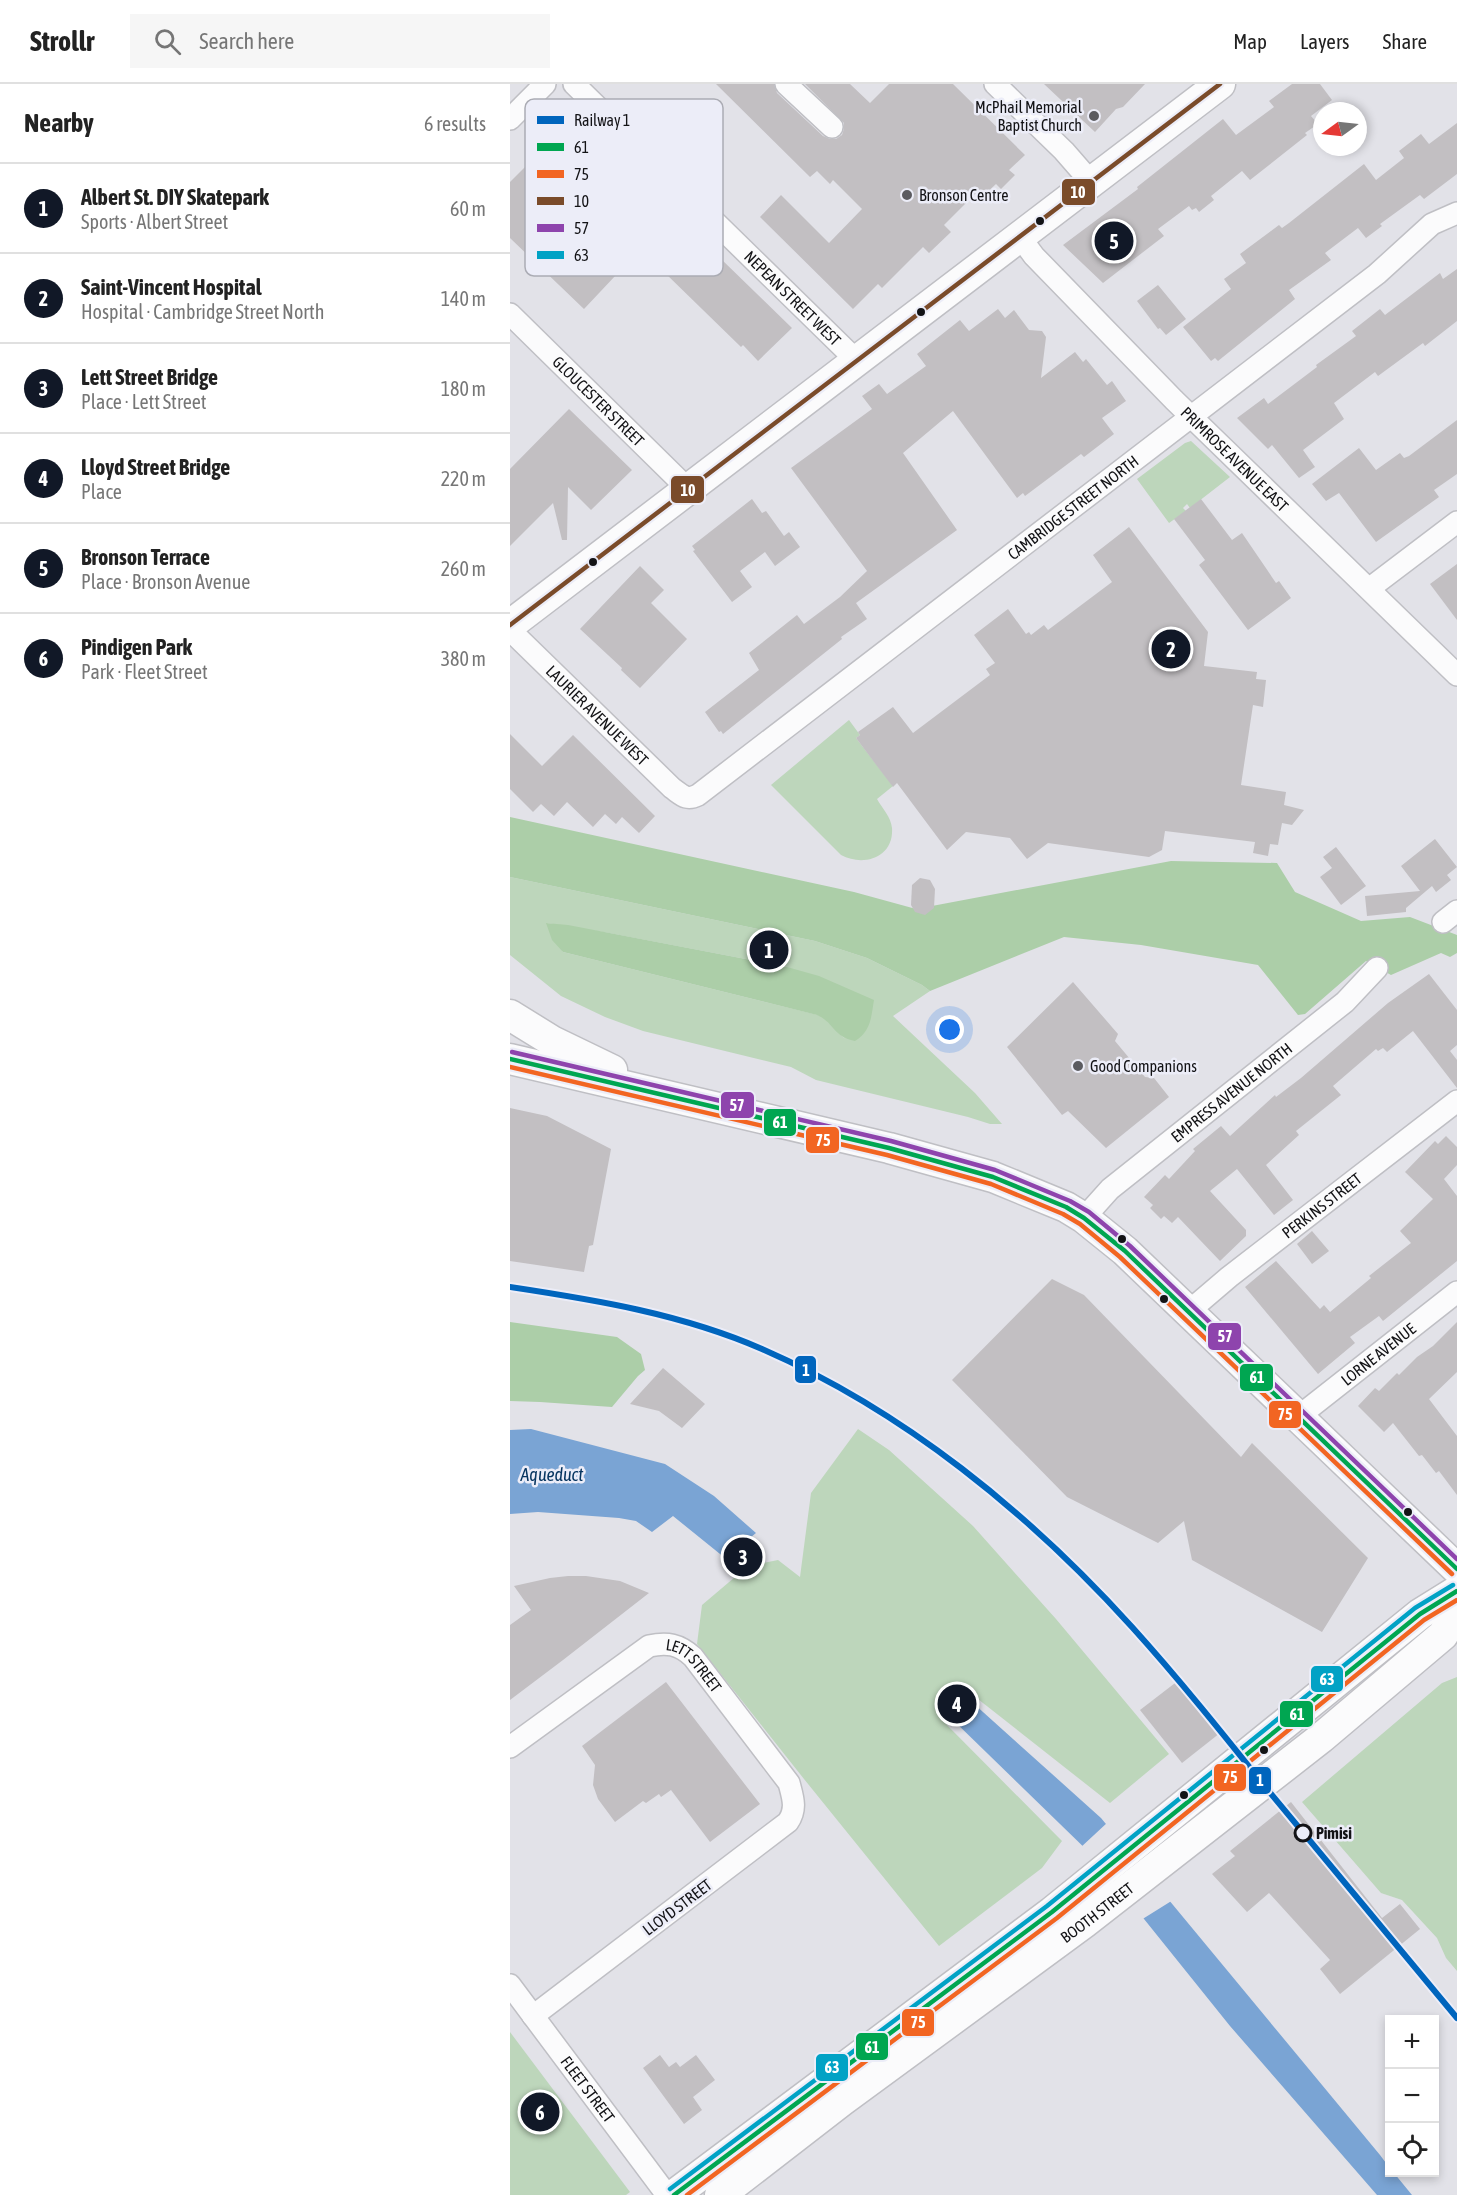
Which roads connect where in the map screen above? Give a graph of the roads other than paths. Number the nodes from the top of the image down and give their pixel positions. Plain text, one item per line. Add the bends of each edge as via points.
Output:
1 (545, 84) edge
2 (574, 84) edge
3 (786, 84) edge
4 (995, 84) edge
5 (1221, 84) edge
6 (530, 99) edge
7 (589, 99) edge
8 (525, 104) edge
9 (510, 119) edge
10 (832, 127) dead end
11 (1091, 182) junction
12 (1457, 213) edge
13 (723, 230) edge
14 (1020, 237) junction
15 (510, 314) edge
16 (856, 360) junction
17 (1191, 417) junction
18 (688, 489) junction
19 (1457, 522) edge
20 (1370, 588) junction
21 (510, 625) edge
22 (510, 630) edge
23 (1457, 675) edge
24 (686, 798) joint
25 (1377, 968) dead end
26 (510, 1015) edge
27 (510, 1059) edge
28 (661, 1093) junction
29 (1457, 1101) edge
30 (1084, 1218) junction
31 (1457, 1292) edge
32 (1188, 1312) junction
33 (1298, 1417) junction
34 (1457, 1569) edge
35 (1457, 1591) edge
36 (1457, 1611) edge
37 (510, 1747) edge
38 (789, 1784) joint
39 (1075, 1911) junction
40 (510, 1985) edge
41 (533, 2016) junction
42 (667, 2195) edge
43 (674, 2195) edge
44 (720, 2195) edge

1 - 6 street
2 - 7 street, NEPEAN STREET WEST
3 - 10 street
4 - 11 street
5 - 11 main road
8 - 9 street
11 - 14 main road
12 - 17 street, CAMBRIDGE STREET NORTH via 1432,224 1377,274
13 - 16 street, NEPEAN STREET WEST
14 - 16 main road
14 - 17 street, PRIMROSE AVENUE EAST
15 - 18 street, GLOUCESTER STREET
16 - 18 main road
17 - 20 street, PRIMROSE AVENUE EAST
17 - 24 street, CAMBRIDGE STREET NORTH via 698,795
18 - 21 main road
19 - 20 street
20 - 23 street, PRIMROSE AVENUE EAST
22 - 24 street, LAURIER AVENUE WEST
25 - 30 street, EMPRESS AVENUE NORTH via 1345,1002 1110,1189
26 - 28 main road via 552,1041
27 - 28 main road
28 - 30 main road via 951,1164 1034,1193
29 - 32 street, PERKINS STREET
30 - 32 main road via 1125,1251
31 - 33 street, LORNE AVENUE
32 - 33 main road
33 - 34 main road
35 - 39 main road, BOOTH STREET via 1420,1614 1299,1712
36 - 39 main road, BOOTH STREET via 1438,1640 1321,1738
37 - 38 street, LETT STREET via 649,1646 673,1644 693,1657
38 - 41 street, LLOYD STREET via 794,1804 788,1822
39 - 43 main road, BOOTH STREET
39 - 44 main road, BOOTH STREET
40 - 41 street, FLEET STREET
41 - 42 street, FLEET STREET

